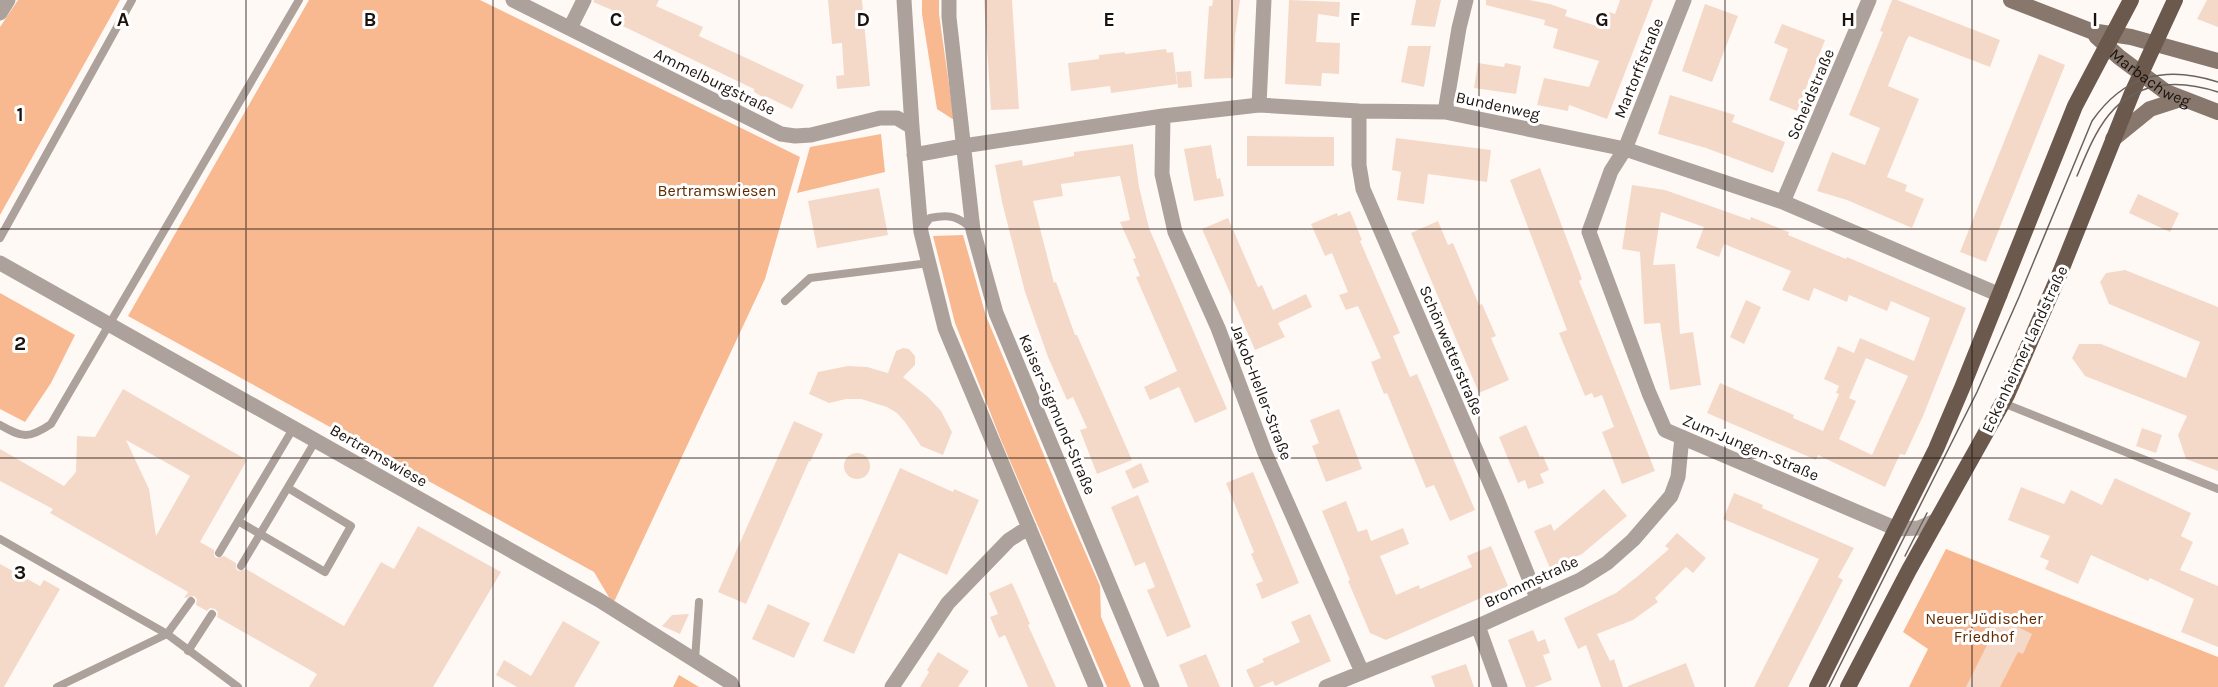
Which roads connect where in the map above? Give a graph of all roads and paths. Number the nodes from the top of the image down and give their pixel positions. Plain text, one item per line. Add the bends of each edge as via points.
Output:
1 (8, 0) edge
2 (132, 0) edge
3 (299, 0) edge
4 (513, 0) edge
5 (584, 0) edge
6 (904, 0) edge
7 (949, 0) edge
8 (1264, 0) edge
9 (1466, 0) edge
10 (1684, 0) edge
11 (1869, 0) edge
12 (2011, 0) edge
13 (2131, 0) edge
14 (2175, 0) edge
15 (0, 13) edge
16 (570, 28) junction
17 (2109, 40) junction
18 (2154, 43) junction
19 (2119, 57) junction
20 (2218, 61) edge
21 (2095, 66) junction
22 (2141, 74) junction
23 (2181, 99) junction
24 (1259, 105) junction
25 (1359, 111) junction
26 (1445, 112) junction
27 (2218, 112) edge
28 (1162, 116) junction
29 (912, 127) junction
30 (2113, 139) junction
31 (963, 146) junction
32 (1625, 149) junction
33 (914, 155) junction
34 (1783, 202) junction
35 (973, 230) junction
36 (921, 232) junction
37 (0, 238) edge
38 (0, 262) edge
39 (928, 263) junction
40 (2000, 295) junction
41 (785, 301) dead end
42 (110, 325) junction
43 (2003, 403) junction
44 (0, 425) edge
45 (294, 428) junction
46 (1682, 437) junction
47 (316, 440) junction
48 (288, 488) junction
49 (2218, 489) edge
50 (1938, 520) junction
51 (238, 521) junction
52 (1029, 527) junction
53 (1897, 529) junction
54 (261, 535) junction
55 (0, 539) edge
56 (219, 553) dead end
57 (241, 566) dead end
58 (1537, 598) junction
59 (191, 602) dead end
60 (699, 602) dead end
61 (212, 614) dead end
62 (1479, 626) junction
63 (167, 634) junction
64 (188, 651) junction
65 (695, 660) junction
66 (1362, 672) junction
67 (57, 687) edge
68 (238, 687) edge
69 (733, 687) edge
70 (892, 687) edge
71 (1096, 687) edge
72 (1152, 687) edge
73 (1326, 687) edge
74 (1500, 687) edge
75 (1817, 687) edge
76 (1848, 687) edge

1 - 15 street
2 - 37 lane
3 - 42 lane
4 - 16 street, Ammelburgstraße
5 - 16 street
6 - 29 street
7 - 31 street, Kaiser-Sigmund-Straße
8 - 24 street
9 - 26 street
10 - 32 street, Martorffstraße
11 - 34 street, Scheidstraße
12 - 17 main road, Marbachweg
13 - 17 main road
14 - 18 main road, Eckenheimer Landstraße
16 - 29 street, Ammelburgstraße via 781,134 811,135 880,118 897,118
17 - 18 main road, Marbachweg
17 - 19 main road, Marbachweg
17 - 21 main road
18 - 19 main road
18 - 20 main road, Marbachweg
18 - 22 main road, Eckenheimer Landstraße
19 - 21 main road
19 - 22 main road, Marbachweg
21 - 40 main road via 2075,106
22 - 23 main road, Marbachweg
22 - 30 main road, Eckenheimer Landstraße
23 - 27 main road, Marbachweg
23 - 30 main road via 2150,109
24 - 25 street, Bundenweg
24 - 28 street, Bundenweg
25 - 26 street, Bundenweg
25 - 58 street, Schönwetterstraße via 1363,189
26 - 32 street, Bundenweg
28 - 31 street, Bundenweg
28 - 66 street, Jakob-Heller-Straße via 1161,174 1175,232 1218,328 1265,453
29 - 33 street
30 - 43 main road, Eckenheimer Landstraße
31 - 33 street
31 - 35 street, Kaiser-Sigmund-Straße
32 - 34 street, Bundenweg
32 - 46 street, Zum-Jungen-Straße via 1611,171 1589,232 1665,430
33 - 36 street
34 - 40 street, Bundenweg
35 - 36 lane via 960,218 942,215 930,218
35 - 72 street, Kaiser-Sigmund-Straße via 996,313
36 - 39 street
38 - 42 street, Bertramswiese
39 - 41 lane via 810,278
39 - 52 street via 945,328
40 - 53 main road via 1936,449
42 - 44 lane via 51,424 36,434 20,436
42 - 45 street, Bertramswiese
43 - 49 lane
43 - 50 main road, Eckenheimer Landstraße
45 - 47 street, Bertramswiese
45 - 51 lane
46 - 53 street, Zum-Jungen-Straße
46 - 58 street, Brommstraße via 1678,477 1671,496 1634,540 1580,580
47 - 48 lane
47 - 65 street, Bertramswiese via 599,600
48 - 54 lane
48 - 54 lane via 351,526 325,572
50 - 53 street via 1919,528
50 - 76 main road, Eckenheimer Landstraße
51 - 54 lane
51 - 56 lane
52 - 70 street via 1010,540 948,603
52 - 71 street
53 - 75 main road
54 - 57 lane
55 - 63 lane
58 - 62 street, Brommstraße
59 - 63 lane
60 - 65 lane
61 - 64 lane
62 - 66 street, Brommstraße
62 - 74 street
63 - 64 lane
63 - 67 lane
64 - 68 lane
65 - 69 street, Bertramswiese
66 - 73 street, Brommstraße

